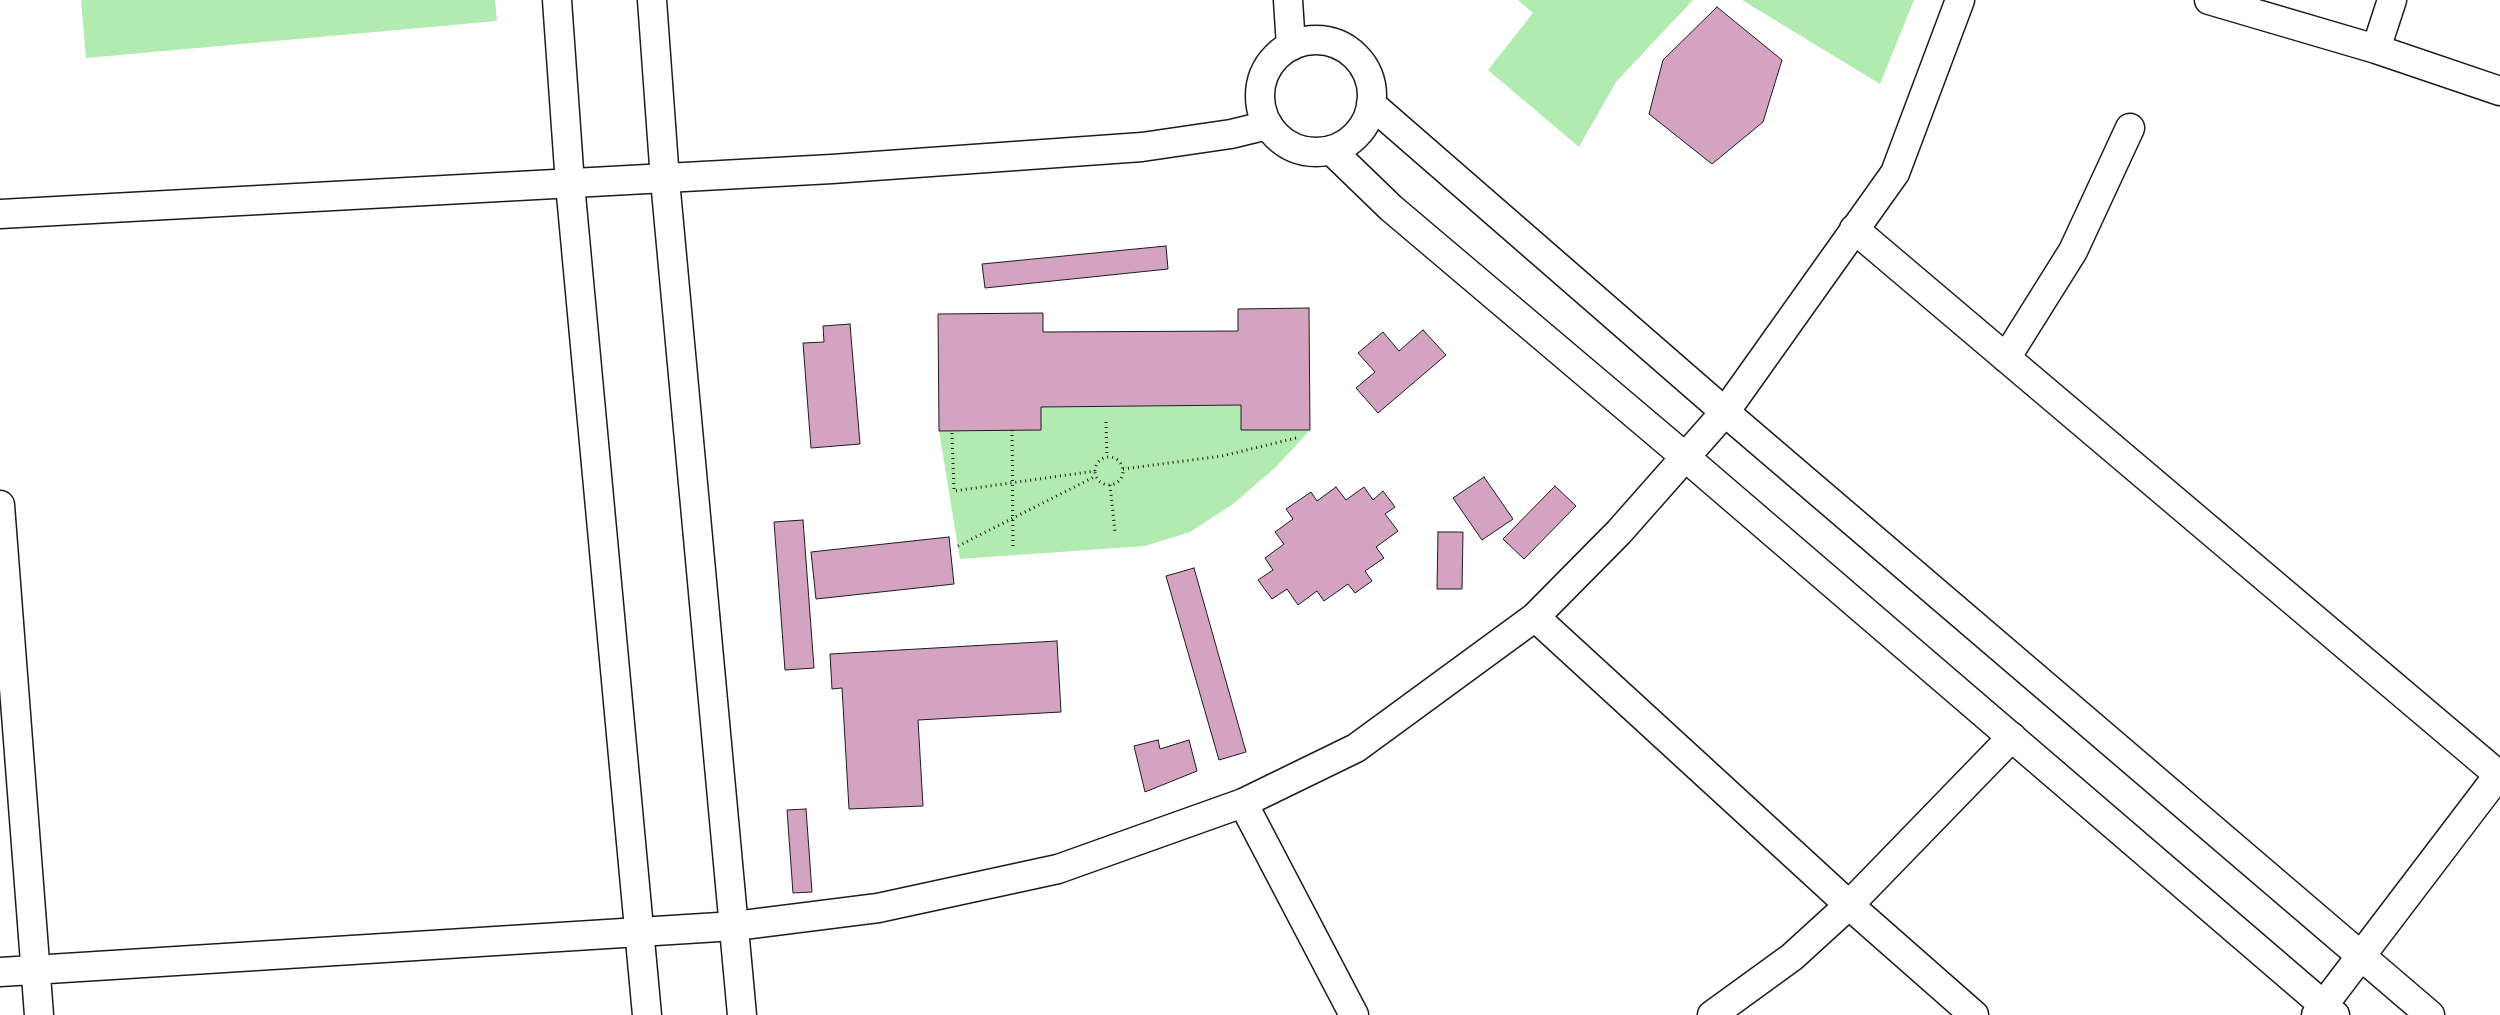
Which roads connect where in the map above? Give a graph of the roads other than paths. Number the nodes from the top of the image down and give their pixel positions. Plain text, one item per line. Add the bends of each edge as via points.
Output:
1 (557, 0) edge
2 (652, 0) edge
3 (1288, 0) edge
4 (1960, 0) edge
5 (2209, 0) edge
6 (2392, 0) edge
7 (1291, 46) junction
8 (2376, 49) junction
9 (2500, 91) edge
10 (1372, 104) junction
11 (1268, 126) junction
12 (2130, 128) dead end
13 (1331, 150) junction
14 (665, 180) junction
15 (570, 184) junction
16 (0, 214) edge
17 (1854, 229) junction
18 (2006, 358) junction
19 (1725, 412) junction
20 (1684, 456) junction
21 (0, 505) edge
22 (1535, 617) junction
23 (2012, 737) junction
24 (2500, 775) edge
25 (1243, 803) junction
26 (1849, 905) junction
27 (735, 926) junction
28 (641, 932) junction
29 (2361, 956) junction
30 (36, 970) junction
31 (0, 972) edge
32 (2325, 1012) edge
33 (39, 1015) edge
34 (647, 1015) edge
35 (742, 1015) edge
36 (1354, 1015) edge
37 (1714, 1015) edge
38 (1974, 1015) edge
39 (2430, 1015) edge

1 - 15 street
2 - 14 street
3 - 7 street
4 - 17 street via 1895,172
5 - 8 street
6 - 8 street
7 - 10 street via 1322,41 1350,52 1368,77
7 - 11 street via 1272,62 1261,85 1261,106
8 - 9 street
10 - 13 street via 1357,134 1349,142
10 - 19 street
11 - 13 street via 1281,140 1300,150
11 - 14 street via 1142,147
12 - 18 street via 2073,251
13 - 20 street via 1391,208
14 - 15 street
14 - 27 street
15 - 16 street
15 - 28 street
17 - 18 street
17 - 19 street
18 - 24 street
19 - 20 street
19 - 29 street
20 - 22 street via 1618,532
20 - 23 street
21 - 30 street
22 - 25 street via 1356,748
22 - 26 street
23 - 26 street
23 - 32 street
24 - 29 street
25 - 27 street via 1058,869 878,908
25 - 36 street
26 - 37 street via 1792,957
26 - 38 street
27 - 28 street
27 - 35 street
28 - 30 street
28 - 34 street
29 - 32 street
29 - 39 street
30 - 31 street
30 - 33 street

